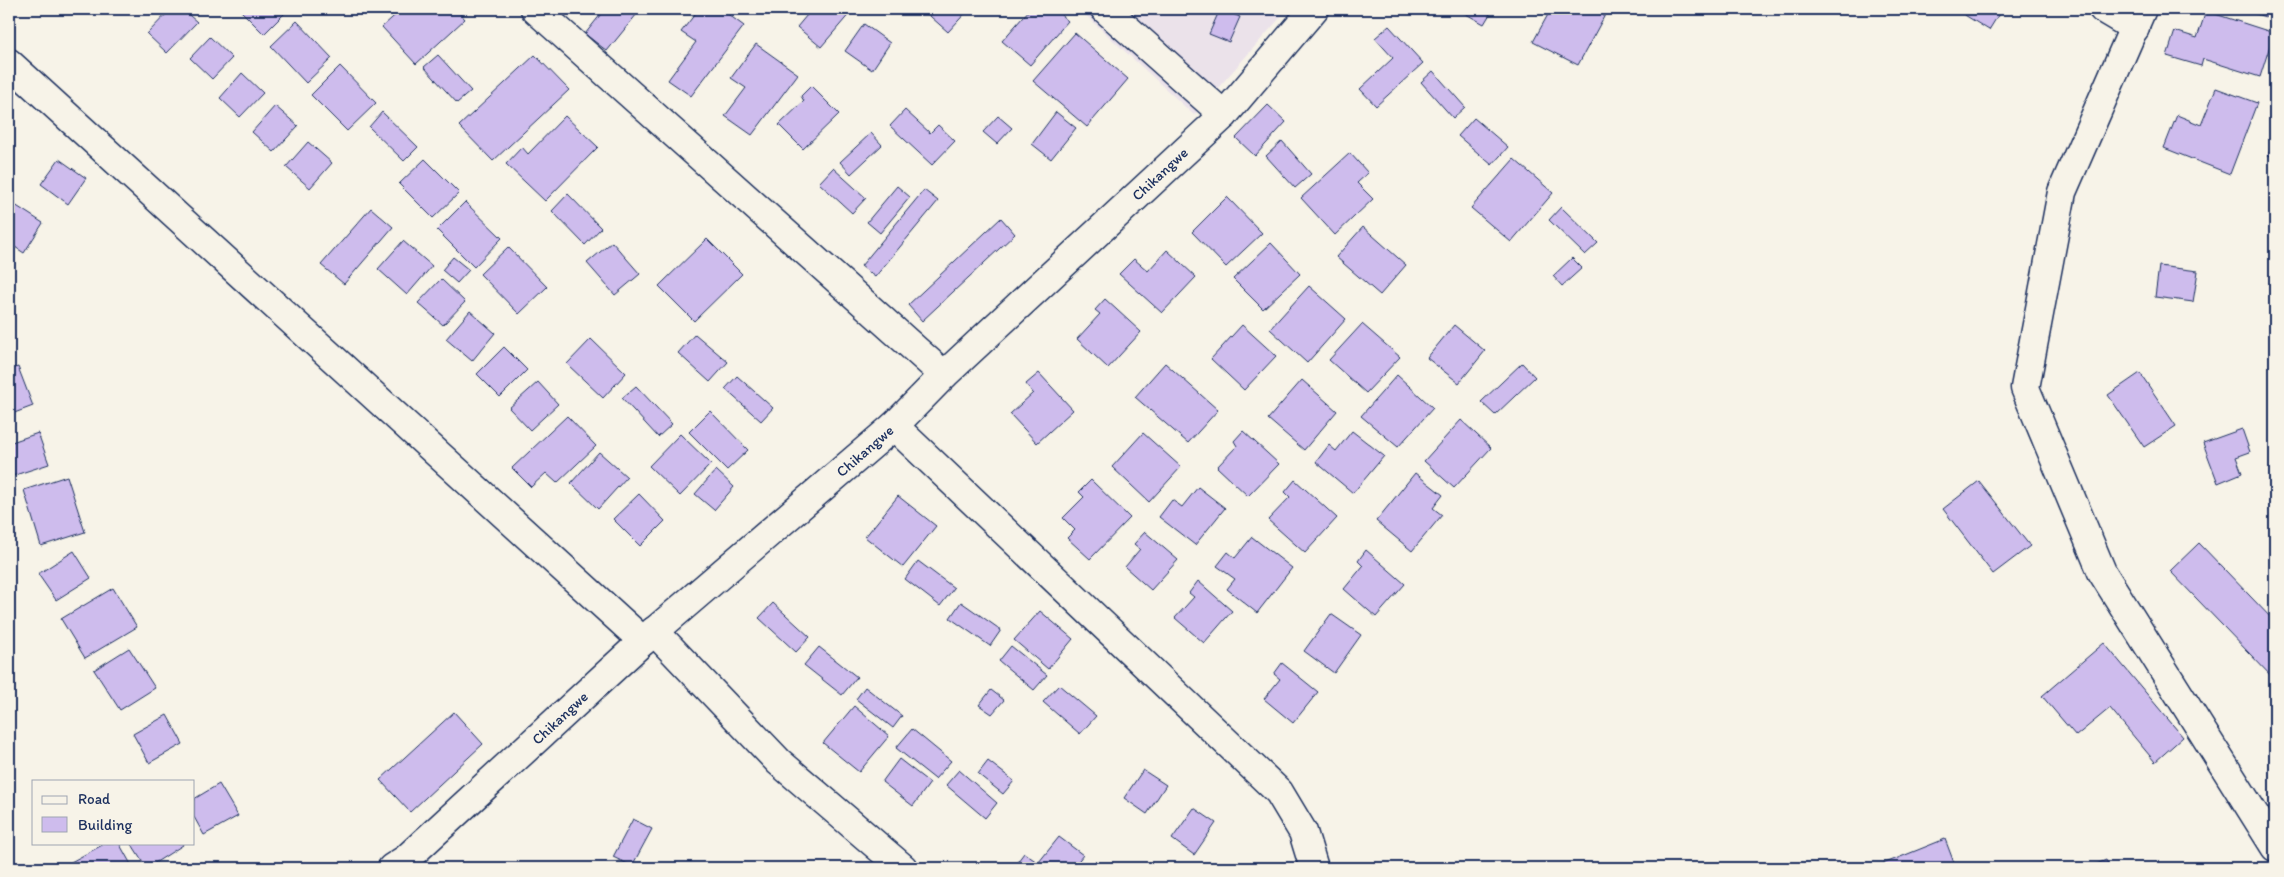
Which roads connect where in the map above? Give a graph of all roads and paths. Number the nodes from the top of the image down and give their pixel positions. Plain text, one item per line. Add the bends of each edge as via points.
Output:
1 (535, 9) edge
2 (1105, 9) edge
3 (1314, 9) edge
4 (2103, 9) edge
5 (2139, 18) edge
6 (9, 63) edge
7 (1224, 115) junction
8 (944, 375) junction
9 (894, 426) junction
10 (649, 636) junction
11 (2275, 847) edge
12 (404, 865) edge
13 (903, 868) edge
14 (1314, 868) edge

1 - 8 street
2 - 7 street
3 - 7 street, Chikangwe
4 - 5 street
5 - 11 street via 2062,192 2025,388 2102,572
6 - 10 street
7 - 8 street, Chikangwe
8 - 9 street, Chikangwe
9 - 10 street, Chikangwe
9 - 14 street via 1279,792 1304,832
10 - 12 street, Chikangwe
10 - 13 street via 779,762

